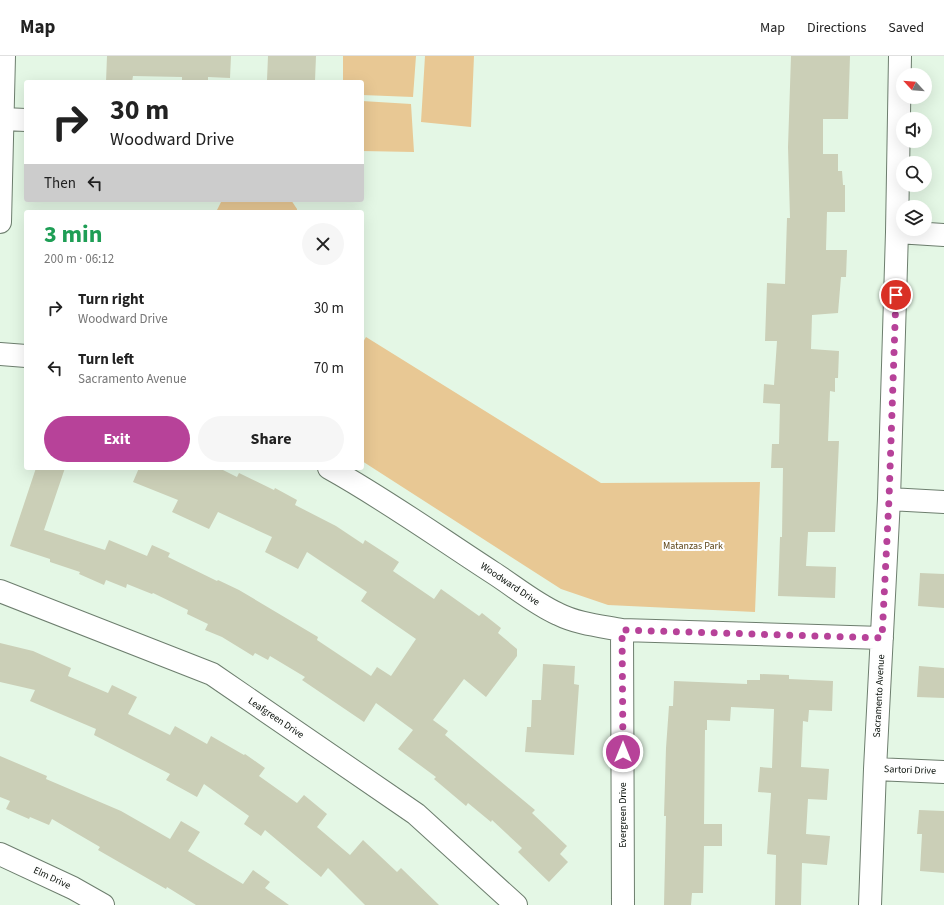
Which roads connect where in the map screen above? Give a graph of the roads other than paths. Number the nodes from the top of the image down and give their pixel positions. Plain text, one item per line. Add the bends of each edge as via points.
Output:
1 (4, 56) edge
2 (900, 56) edge
3 (3, 119) junction
4 (24, 120) edge
5 (898, 200) edge
6 (0, 222) edge
7 (932, 234) edge
8 (944, 235) edge
9 (898, 236) edge
10 (0, 354) edge
11 (24, 356) edge
12 (332, 470) edge
13 (889, 499) junction
14 (944, 502) edge
15 (0, 591) edge
16 (622, 630) junction
17 (882, 638) junction
18 (875, 769) junction
19 (944, 772) edge
20 (0, 854) edge
21 (103, 905) edge
22 (516, 905) edge
23 (623, 905) edge
24 (870, 905) edge

1 - 3 street
2 - 5 street, Sacramento Avenue
3 - 4 street
3 - 6 street
7 - 8 street
9 - 13 street, Sacramento Avenue
10 - 11 street
12 - 16 street, Woodward Drive via 357,483 504,580 530,600 559,615 586,624
13 - 14 street
13 - 17 street, Sacramento Avenue
15 - 22 street, Leafgreen Drive via 212,674 416,814
16 - 17 street, Woodward Drive
16 - 23 street, Evergreen Drive
17 - 18 street, Sacramento Avenue
18 - 19 street, Sartori Drive
18 - 24 street, Sacramento Avenue
20 - 21 street, Elm Drive

